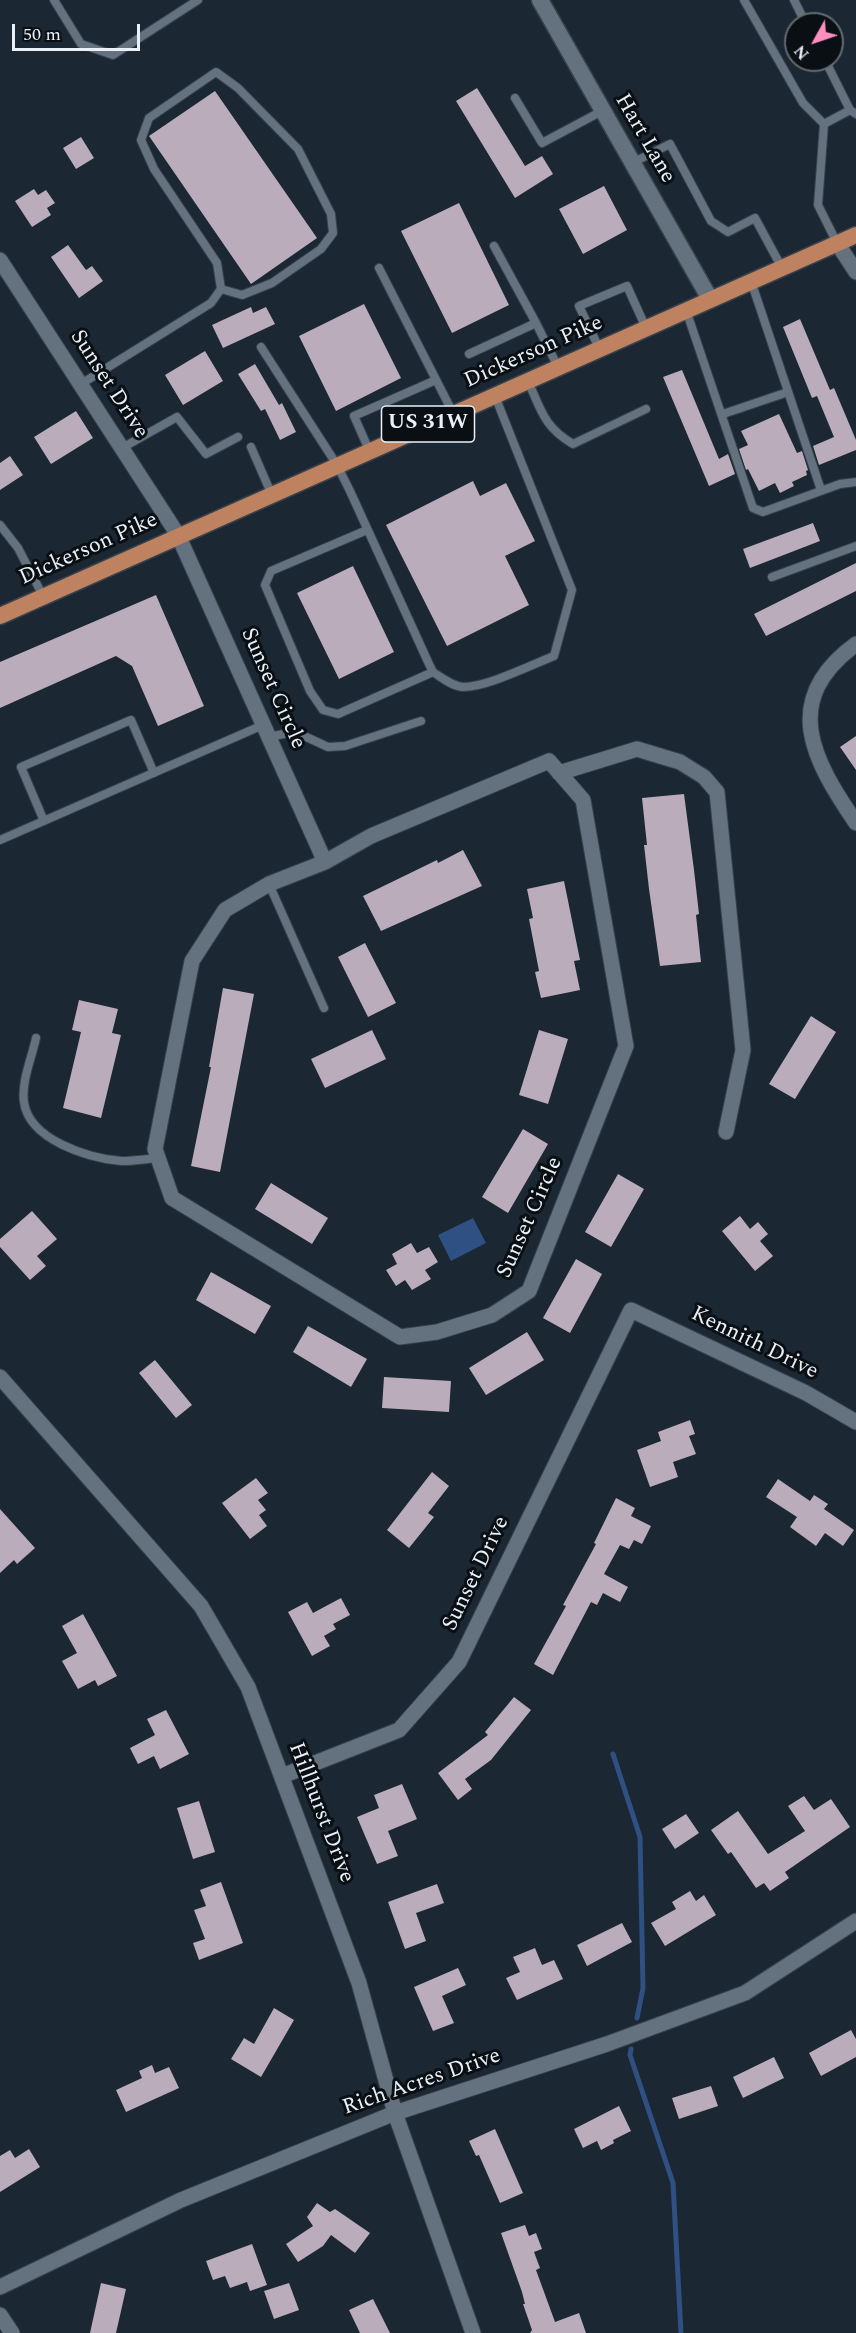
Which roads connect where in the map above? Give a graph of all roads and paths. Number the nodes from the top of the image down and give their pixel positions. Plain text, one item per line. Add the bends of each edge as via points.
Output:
1 (54, 0) edge
2 (198, 0) edge
3 (540, 0) edge
4 (744, 0) edge
5 (831, 72) edge
6 (514, 98) dead end
7 (602, 111) junction
8 (853, 112) edge
9 (824, 124) junction
10 (632, 163) junction
11 (856, 234) edge
12 (837, 243) junction
13 (494, 246) dead end
14 (0, 260) edge
15 (782, 267) junction
16 (379, 268) dead end
17 (856, 272) edge
18 (751, 281) junction
19 (221, 289) junction
20 (710, 299) junction
21 (686, 310) junction
22 (536, 322) junction
23 (646, 328) junction
24 (261, 347) dead end
25 (599, 348) junction
26 (469, 354) dead end
27 (558, 367) junction
28 (436, 380) junction
29 (527, 380) junction
30 (81, 384) junction
31 (788, 392) junction
32 (494, 395) junction
33 (646, 409) dead end
34 (453, 413) junction
35 (723, 414) junction
36 (237, 437) dead end
37 (251, 447) dead end
38 (122, 448) junction
39 (369, 450) junction
40 (337, 465) junction
41 (856, 482) edge
42 (821, 490) junction
43 (271, 493) junction
44 (0, 525) edge
45 (367, 530) junction
46 (178, 535) junction
47 (856, 546) edge
48 (772, 577) dead end
49 (43, 596) junction
50 (0, 616) edge
51 (856, 644) edge
52 (433, 672) junction
53 (421, 721) dead end
54 (265, 731) junction
55 (154, 772) junction
56 (559, 773) junction
57 (45, 821) junction
58 (856, 824) edge
59 (0, 840) edge
60 (325, 862) junction
61 (269, 884) junction
62 (324, 1008) dead end
63 (36, 1038) dead end
64 (726, 1132) dead end
65 (158, 1158) junction
66 (631, 1310) joint
67 (0, 1377) edge
68 (856, 1422) edge
69 (282, 1776) junction
70 (856, 1921) edge
71 (395, 2113) junction
72 (0, 2287) edge
73 (0, 2315) edge
74 (12, 2333) edge
75 (473, 2333) edge

1 - 2 lane via 81,44 113,55
3 - 7 main road, Hart Lane
4 - 9 lane via 803,103
5 - 8 lane
6 - 7 lane via 542,143
7 - 10 main road, Hart Lane
8 - 9 lane
9 - 12 lane via 818,205
10 - 15 lane via 670,144 711,221 728,232 755,218
10 - 20 main road, Hart Lane
11 - 12 main road, Dickerson Pike / US 31W
12 - 15 main road, Dickerson Pike / US 31W
12 - 17 street
13 - 22 lane
14 - 30 street, Sunset Drive
15 - 18 main road, Dickerson Pike / US 31W
16 - 28 lane
18 - 20 main road, Dickerson Pike / US 31W
18 - 31 lane
19 - 19 lane via 217,263 154,169 141,141 149,117 216,72 238,88 298,149 331,214 333,233 321,249 272,283 242,295
19 - 30 lane via 211,303
20 - 21 main road, Dickerson Pike / US 31W
21 - 23 main road, Dickerson Pike / US 31W
21 - 35 lane
22 - 26 lane
22 - 27 lane
23 - 25 main road, Dickerson Pike / US 31W
23 - 25 lane via 627,286 579,306
24 - 40 lane
25 - 27 main road, Dickerson Pike / US 31W
27 - 29 main road, Dickerson Pike / US 31W
28 - 34 lane
28 - 39 lane via 354,416
29 - 32 main road, Dickerson Pike / US 31W
29 - 33 lane via 548,424 573,444
30 - 38 street, Sunset Drive
31 - 35 lane
31 - 42 lane
32 - 34 main road, Dickerson Pike / US 31W
32 - 52 lane via 572,590 554,656 487,682 463,687
34 - 39 main road, Dickerson Pike / US 31W
35 - 42 lane via 753,508 763,512
36 - 38 lane via 206,454 177,417
37 - 43 lane
38 - 46 street, Sunset Drive
39 - 40 main road, Dickerson Pike / US 31W
40 - 43 main road, Dickerson Pike / US 31W
40 - 45 lane
41 - 42 lane
43 - 46 main road, Dickerson Pike / US 31W
44 - 49 lane
45 - 52 lane
45 - 52 lane via 272,571 265,585 310,691 323,710 338,714
46 - 49 main road, Dickerson Pike / US 31W
46 - 54 street, Sunset Circle
47 - 48 lane
49 - 50 main road, Dickerson Pike / US 31W
51 - 58 street via 830,666 818,686 810,728 815,753
53 - 54 lane via 345,746 328,747 302,735
54 - 55 lane
54 - 60 street, Sunset Circle
55 - 57 lane
55 - 57 lane via 131,720 21,767
56 - 60 street, Sunset Circle via 549,761 371,836
56 - 64 street via 637,749 680,762 704,777 717,792 743,1050
56 - 65 street, Sunset Circle via 583,800 626,1046 529,1291 492,1315 436,1332 400,1337 172,1198
57 - 59 lane
60 - 61 street, Sunset Circle
61 - 62 lane
61 - 65 street, Sunset Circle via 225,909 192,961 155,1149
63 - 65 lane via 24,1089 24,1103 34,1124 51,1140 84,1153 121,1161
66 - 68 street, Kennith Drive via 806,1393
66 - 69 street, Sunset Drive via 459,1662 399,1730
67 - 69 street, Hillhurst Drive via 201,1605 248,1687
69 - 71 street, Hillhurst Drive via 359,1983
70 - 71 street, Rich Acres Drive via 745,1993
71 - 72 street, Rich Acres Drive via 180,2200
71 - 75 street, Hillhurst Drive
73 - 74 street

